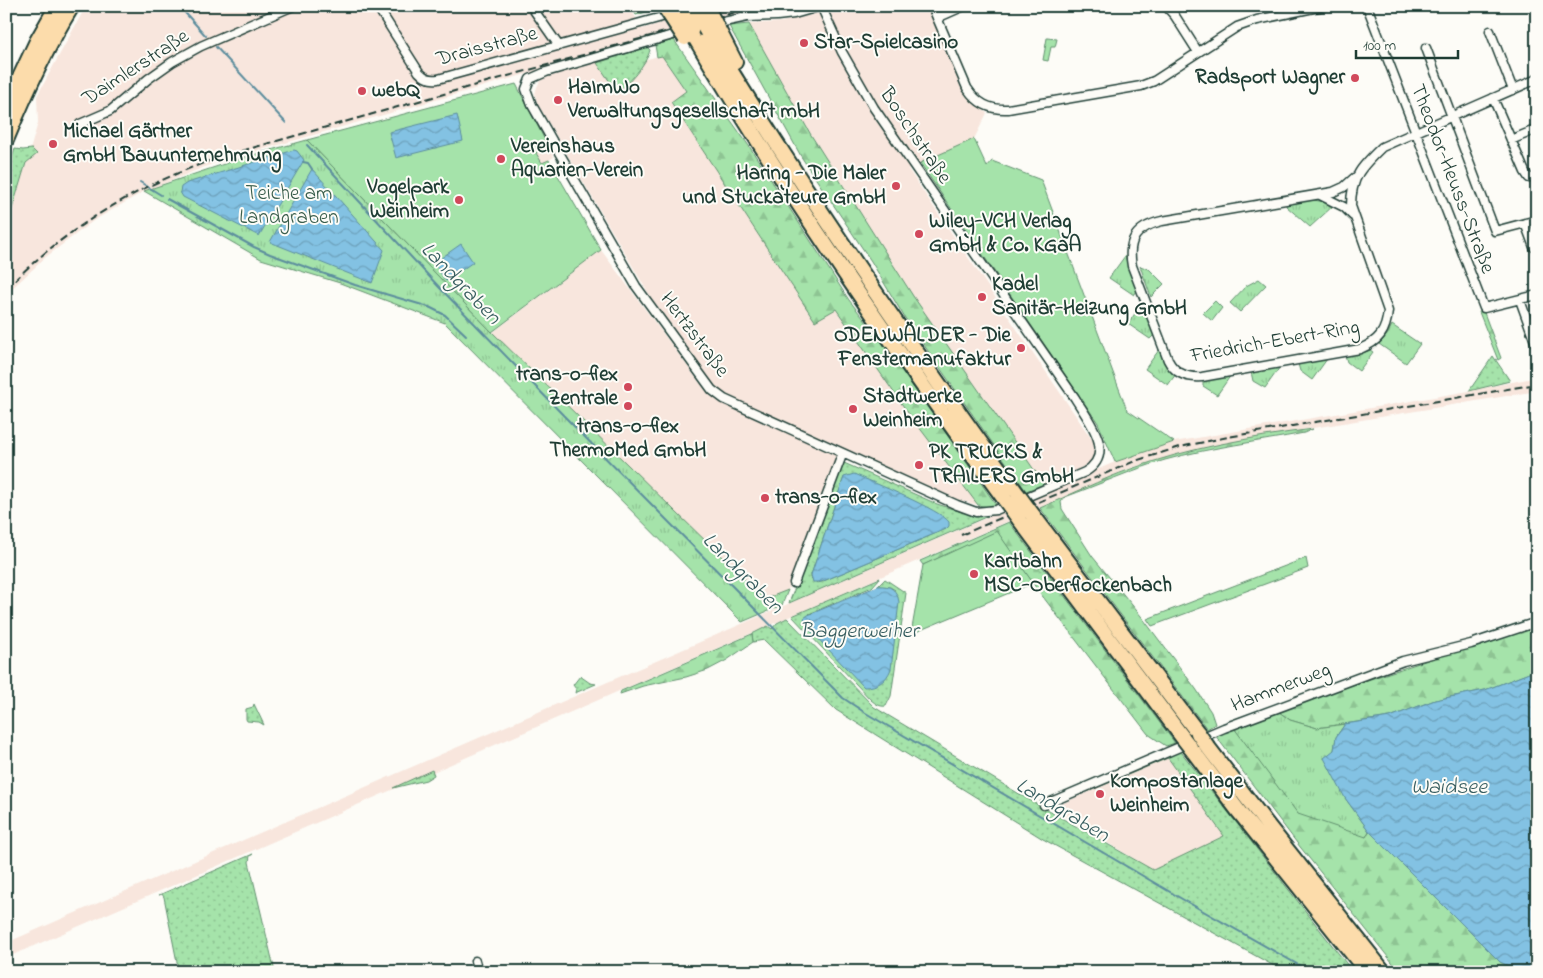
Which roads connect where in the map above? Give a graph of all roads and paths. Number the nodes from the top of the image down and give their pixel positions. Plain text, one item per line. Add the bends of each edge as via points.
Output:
1 (57, 6) edge
2 (72, 6) edge
3 (293, 6) edge
4 (377, 6) edge
5 (531, 6) edge
6 (664, 6) edge
7 (676, 6) edge
8 (692, 6) edge
9 (700, 6) edge
10 (706, 6) edge
11 (822, 6) edge
12 (932, 6) edge
13 (964, 6) edge
14 (1166, 6) edge
15 (1323, 6) edge
16 (1367, 6) edge
17 (937, 18) junction
18 (1490, 30) dead end
19 (701, 34) junction
20 (558, 46) junction
21 (1426, 48) dead end
22 (1198, 52) junction
23 (1537, 79) edge
24 (1513, 90) junction
25 (1493, 98) junction
26 (6, 107) edge
27 (1453, 116) junction
28 (80, 124) dead end
29 (1537, 129) edge
30 (1415, 133) junction
31 (7, 140) edge
32 (1511, 140) junction
33 (1354, 178) junction
34 (1537, 178) edge
35 (1320, 195) junction
36 (1354, 218) junction
37 (1537, 220) edge
38 (1525, 222) junction
39 (1534, 247) dead end
40 (1537, 294) edge
41 (1520, 300) junction
42 (1537, 347) edge
43 (842, 455) junction
44 (1006, 502) junction
45 (1025, 517) junction
46 (794, 583) dead end
47 (1537, 622) edge
48 (1044, 805) dead end
49 (475, 961) dead end
50 (478, 972) edge
51 (1367, 972) edge
52 (1384, 972) edge

1 - 26 highway
2 - 31 highway via 28,87
3 - 28 street, Daimlerstraße via 172,62 110,111
4 - 20 street, Draisstraße via 419,72 430,80
5 - 20 street
6 - 19 highway, bridge
7 - 19 highway, bridge
8 - 19 highway, bridge
9 - 20 street, Draisstraße
10 - 19 highway, bridge
11 - 43 street, Hertzstraße via 777,16 729,20 546,72 534,77 526,89 532,105 636,286 707,385 724,399
11 - 44 street, Boschstraße via 846,59 874,108 1075,398 1099,440 1099,456 1089,469
12 - 17 street
13 - 17 street
14 - 22 street
15 - 22 street via 1246,23
16 - 30 street, Theodor-Heuss-Straße
17 - 22 street via 972,96 984,106 999,110 1142,86
18 - 24 street
19 - 44 highway via 731,98 762,148 868,308
19 - 44 highway via 735,60 765,126 880,299
21 - 27 street
23 - 24 street, Friedrich-Ebert-Ring
24 - 25 street, Friedrich-Ebert-Ring
25 - 27 street, Friedrich-Ebert-Ring
25 - 32 street
27 - 30 street, Friedrich-Ebert-Ring
27 - 38 street via 1495,231
29 - 32 street
30 - 33 street, Friedrich-Ebert-Ring via 1382,147
30 - 41 street, Theodor-Heuss-Straße via 1484,308
32 - 34 street via 1529,178
33 - 35 street, Friedrich-Ebert-Ring via 1338,190
33 - 36 street, Friedrich-Ebert-Ring via 1351,192
35 - 36 street via 1344,207
35 - 36 street, Friedrich-Ebert-Ring via 1154,223 1135,236 1130,254 1132,266 1168,360 1178,372 1202,377 1360,349 1371,344 1385,327 1388,311
37 - 38 street
38 - 39 street
40 - 41 street
41 - 42 street
43 - 44 street, Hertzstraße via 976,512
43 - 46 street
44 - 45 highway, bridge
45 - 51 highway via 1186,743
45 - 52 highway
47 - 48 street, Hammerweg via 1471,644 1403,661 1224,728
49 - 50 street

